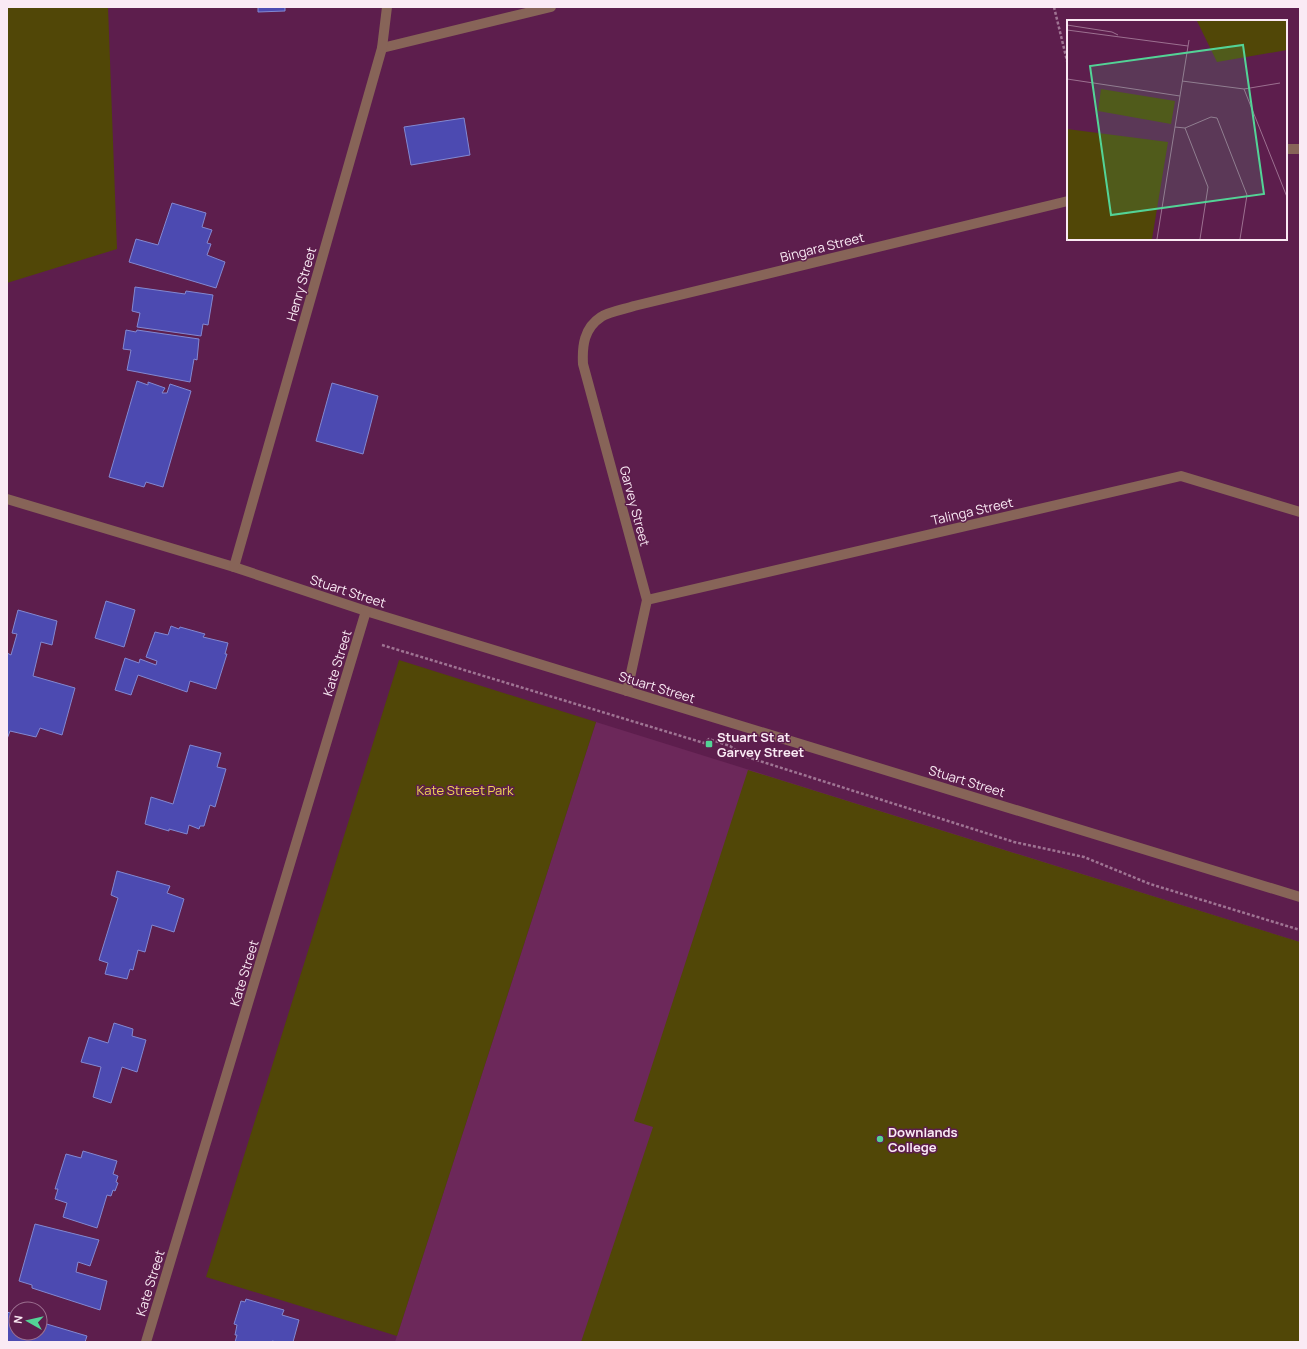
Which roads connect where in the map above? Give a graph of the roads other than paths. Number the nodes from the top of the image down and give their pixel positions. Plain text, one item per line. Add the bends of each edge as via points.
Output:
1 (387, 7) edge
2 (551, 7) edge
3 (382, 48) junction
4 (1287, 149) edge
5 (1300, 149) edge
6 (1067, 202) edge
7 (589, 330) joint
8 (7, 499) edge
9 (1300, 512) edge
10 (234, 567) junction
11 (647, 600) junction
12 (366, 611) junction
13 (627, 691) junction
14 (1300, 897) edge
15 (146, 1342) edge

1 - 3 street, Henry Street
2 - 3 street
3 - 10 street, Henry Street
4 - 5 street
6 - 7 street, Bingara Street via 634,306 601,316
7 - 11 street, Garvey Street via 582,348 583,364
8 - 10 street, Stuart Street
9 - 11 street, Talinga Street via 1181,476
10 - 12 street, Stuart Street
11 - 13 street, Garvey Street
12 - 13 street, Stuart Street
12 - 15 street, Kate Street
13 - 14 street, Stuart Street

